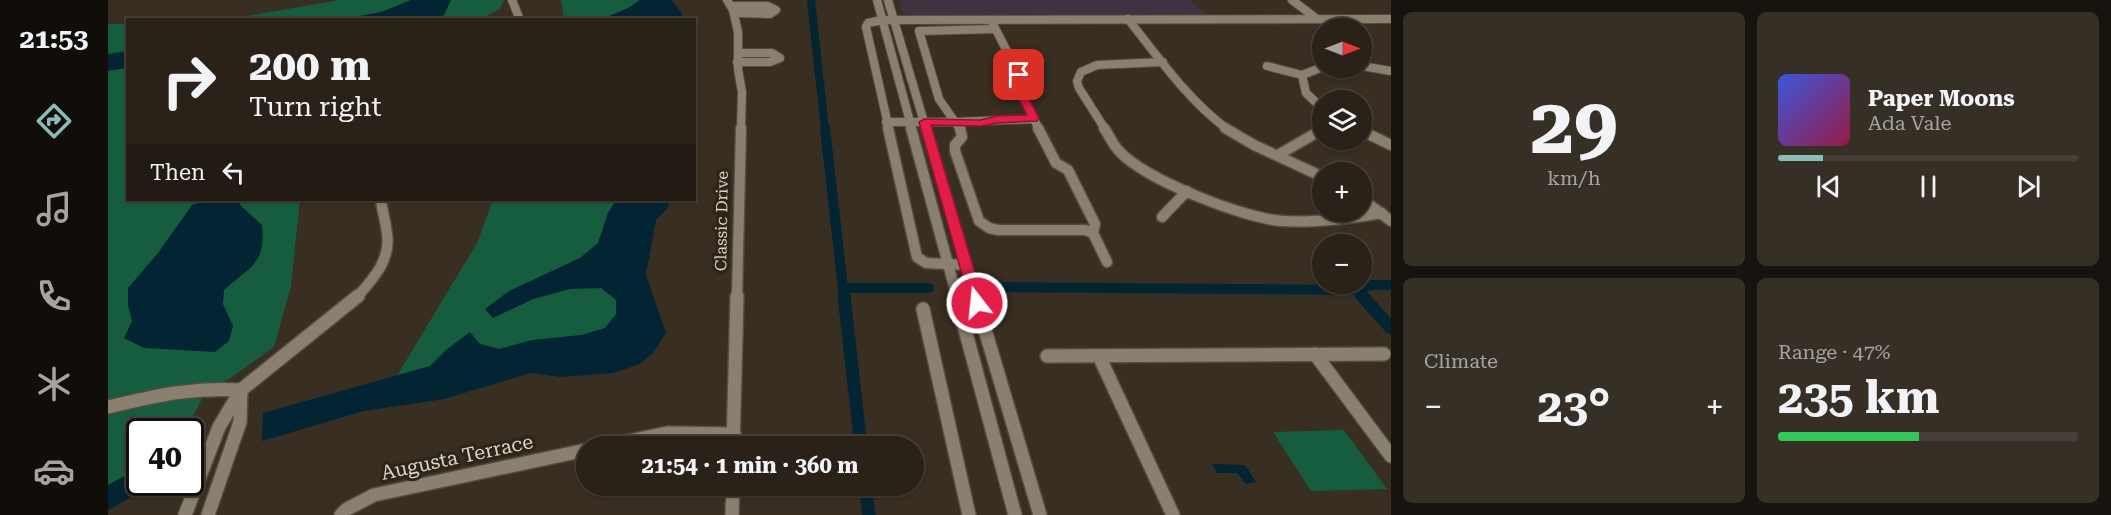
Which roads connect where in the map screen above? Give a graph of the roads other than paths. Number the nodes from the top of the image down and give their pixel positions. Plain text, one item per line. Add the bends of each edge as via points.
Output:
1 (512, 0) edge
2 (877, 0) edge
3 (888, 0) edge
4 (1283, 0) edge
5 (1292, 0) edge
6 (731, 6) edge
7 (519, 18) edge
8 (1316, 18) edge
9 (1307, 19) junction
10 (1312, 19) edge
11 (1372, 19) edge
12 (1391, 19) edge
13 (882, 20) junction
14 (894, 20) junction
15 (991, 20) junction
16 (1128, 20) junction
17 (995, 29) junction
18 (1162, 62) junction
19 (1267, 66) dead end
20 (1372, 68) edge
21 (1312, 71) edge
22 (1391, 71) edge
23 (1302, 75) junction
24 (1312, 99) edge
25 (1034, 118) junction
26 (886, 122) junction
27 (910, 122) junction
28 (924, 122) junction
29 (956, 123) junction
30 (1312, 135) edge
31 (1372, 136) edge
32 (1391, 145) edge
33 (1278, 154) junction
34 (1312, 171) edge
35 (1187, 190) junction
36 (381, 201) edge
37 (1372, 206) edge
38 (1382, 213) junction
39 (1162, 217) dead end
40 (1391, 221) edge
41 (1093, 233) junction
42 (1107, 262) dead end
43 (966, 265) junction
44 (948, 266) junction
45 (923, 309) dead end
46 (1315, 354) junction
47 (1384, 354) dead end
48 (1047, 356) dead end
49 (1099, 356) junction
50 (241, 390) junction
51 (108, 407) edge
52 (653, 436) edge
53 (696, 436) edge
54 (734, 436) edge
55 (576, 452) edge
56 (1391, 456) edge
57 (733, 496) edge
58 (185, 515) edge
59 (208, 515) edge
60 (341, 515) edge
61 (732, 515) edge
62 (969, 515) edge
63 (1015, 515) edge
64 (1040, 515) edge
65 (1173, 515) edge

1 - 7 street
2 - 13 street
3 - 14 street
4 - 9 street
5 - 8 street
6 - 6 street via 770,14 777,10 768,6
6 - 54 street, Classic Drive via 737,77 742,92
9 - 10 street
9 - 16 street
11 - 12 street
13 - 14 street
13 - 26 street via 866,27
13 - 27 street
14 - 15 street
14 - 28 street
15 - 16 street
15 - 17 street
16 - 18 street
17 - 25 street via 1019,75 1016,84
17 - 29 street via 919,31 939,99
18 - 33 street via 1217,122
18 - 35 street via 1097,65 1081,72 1077,81 1119,150 1146,171
19 - 23 street
20 - 22 street
21 - 23 street
23 - 24 street via 1306,93
25 - 29 street
25 - 41 street via 1056,163 1068,170 1095,224
26 - 27 street
26 - 44 street via 917,257 926,263
27 - 28 street
27 - 44 street
28 - 29 street
28 - 43 street
29 - 41 street via 963,133 955,151 982,224 994,230
30 - 33 street
31 - 32 street
33 - 34 street
35 - 38 street via 1252,216 1280,221 1327,222
35 - 39 street
36 - 50 street via 389,245 372,280 356,298
37 - 38 street
38 - 40 street
41 - 42 street
43 - 44 street
43 - 64 street
44 - 63 street
45 - 62 street
46 - 47 street
46 - 49 street
46 - 56 street
48 - 49 street
49 - 65 street
50 - 51 street via 208,388 176,392
50 - 58 street via 219,426
50 - 59 street via 240,422
52 - 53 street
55 - 60 street, Augusta Terrace via 374,495
57 - 61 street

